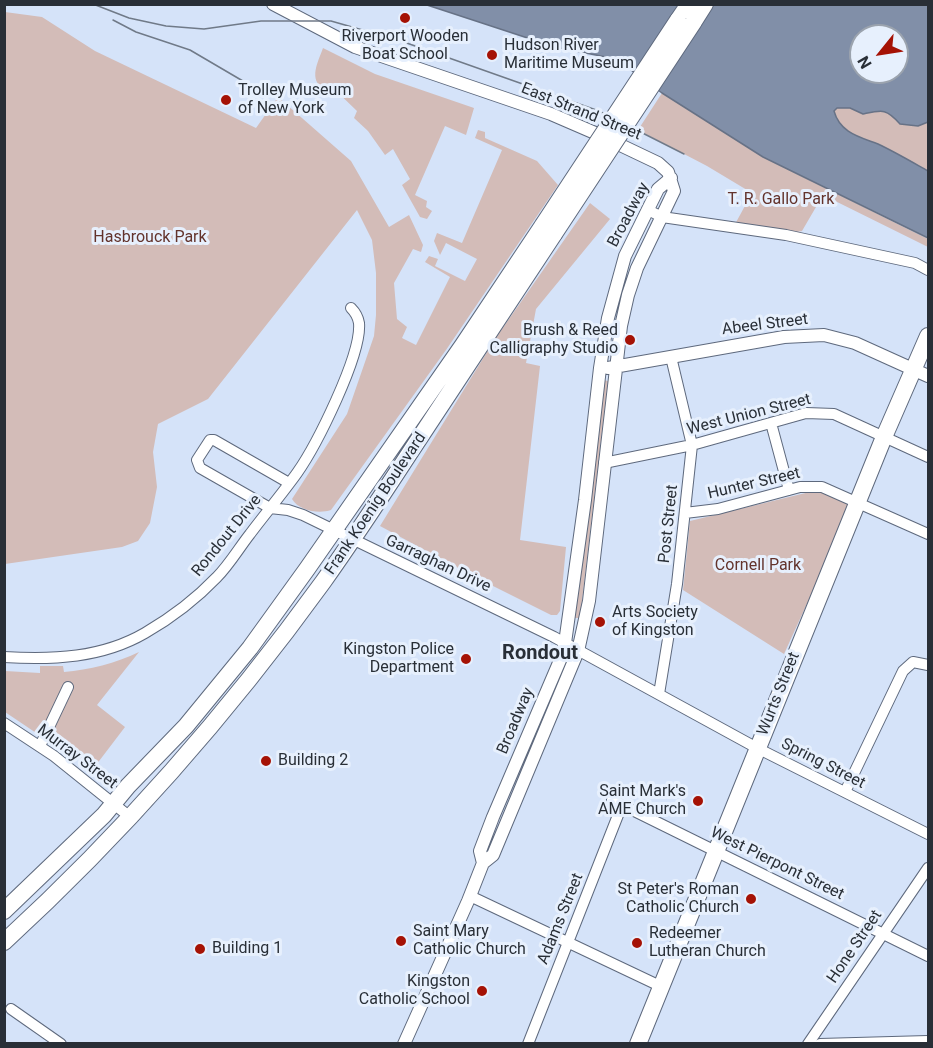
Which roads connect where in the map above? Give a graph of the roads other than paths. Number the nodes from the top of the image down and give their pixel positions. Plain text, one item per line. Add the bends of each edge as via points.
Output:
1 (273, 4) edge
2 (689, 4) edge
3 (705, 4) edge
4 (686, 21) junction
5 (671, 178) junction
6 (648, 210) junction
7 (662, 217) junction
8 (549, 229) junction
9 (928, 270) edge
10 (351, 308) dead end
11 (926, 342) edge
12 (672, 357) junction
13 (600, 368) junction
14 (615, 368) junction
15 (921, 372) edge
16 (771, 423) junction
17 (884, 437) junction
18 (692, 445) junction
19 (928, 457) edge
20 (604, 463) junction
21 (289, 483) junction
22 (789, 490) junction
23 (858, 503) junction
24 (270, 508) junction
25 (685, 513) junction
26 (334, 529) junction
27 (928, 534) edge
28 (353, 539) junction
29 (565, 643) junction
30 (578, 651) junction
31 (4, 657) edge
32 (928, 665) edge
33 (68, 687) dead end
34 (659, 694) junction
35 (4, 723) edge
36 (40, 746) junction
37 (757, 748) junction
38 (845, 792) junction
39 (612, 800) dead end
40 (114, 802) junction
41 (622, 805) junction
42 (130, 817) junction
43 (928, 834) edge
44 (715, 850) junction
45 (483, 863) junction
46 (928, 868) edge
47 (470, 896) junction
48 (4, 911) edge
49 (882, 933) junction
50 (4, 942) edge
51 (568, 943) junction
52 (928, 956) edge
53 (660, 986) junction
54 (11, 1009) dead end
55 (928, 1041) edge
56 (61, 1044) edge
57 (404, 1044) edge
58 (528, 1044) edge
59 (638, 1044) edge
60 (808, 1044) edge
61 (820, 1044) edge

1 - 5 street, East Strand Street via 356,47 595,133 658,162
2 - 4 main road
3 - 4 main road
4 - 8 main road, Frank Koenig Boulevard, bridge
5 - 6 street, Broadway via 658,189
5 - 7 street, Broadway via 674,194
6 - 7 street
6 - 13 street, Broadway via 619,272
7 - 9 street via 810,240 915,263
7 - 14 street, Broadway via 628,295
8 - 26 main road, Frank Koenig Boulevard
8 - 28 main road, Frank Koenig Boulevard
10 - 21 street, Rondout Drive via 359,324 350,367 329,416
11 - 15 main road, Wurts Street
12 - 14 street, Abeel Street
12 - 15 street, Abeel Street via 784,337 824,335
12 - 18 street, Post Street
13 - 14 street, Abeel Street
13 - 29 street, Broadway
14 - 20 street, Broadway
15 - 17 main road, Wurts Street
16 - 17 street, West Union Street via 825,412
16 - 18 street, West Union Street
16 - 22 street
17 - 19 street, West Union Street
17 - 23 main road, Wurts Street
18 - 20 street, West Union Street
18 - 25 street, Post Street
20 - 30 street, Broadway via 589,601
21 - 24 street, Rondout Drive
21 - 24 street, Garraghan Drive via 210,440 197,460 200,468
22 - 23 street, Hunter Street via 822,487
22 - 25 street, Hunter Street via 718,509
23 - 27 street, Hunter Street
23 - 37 main road, Wurts Street
24 - 26 street, Garraghan Drive via 288,510
24 - 31 street, Rondout Drive via 219,575 172,616 143,634 111,648 74,657
25 - 34 street, Post Street
26 - 28 street, Garraghan Drive
26 - 40 main road, Frank Koenig Boulevard via 216,690
28 - 29 street, Garraghan Drive
28 - 42 main road, Frank Koenig Boulevard via 234,699
29 - 30 street, Garraghan Drive
29 - 45 street, Broadway via 480,851
30 - 34 street, Spring Street
30 - 45 street, Broadway via 492,855
32 - 38 street via 913,662 903,671
33 - 36 street
34 - 37 street, Spring Street
35 - 36 street, Murray Street
36 - 40 street, Murray Street
37 - 38 street, Spring Street
37 - 44 main road, Wurts Street
38 - 43 street, Spring Street
39 - 41 street, West Pierpont Street
40 - 42 street, Murray Street
40 - 48 main road, Frank Koenig Boulevard
41 - 44 street, West Pierpont Street
41 - 51 street, Adams Street
42 - 50 main road, Frank Koenig Boulevard
44 - 49 street, West Pierpont Street
44 - 53 main road, Wurts Street
45 - 47 street, Broadway
46 - 49 street, Hone Street
47 - 51 street
47 - 57 street, Broadway
49 - 52 street, West Pierpont Street
49 - 60 street, Hone Street
51 - 53 street
51 - 58 street, Adams Street
53 - 59 main road, Wurts Street
54 - 56 street
55 - 61 street

